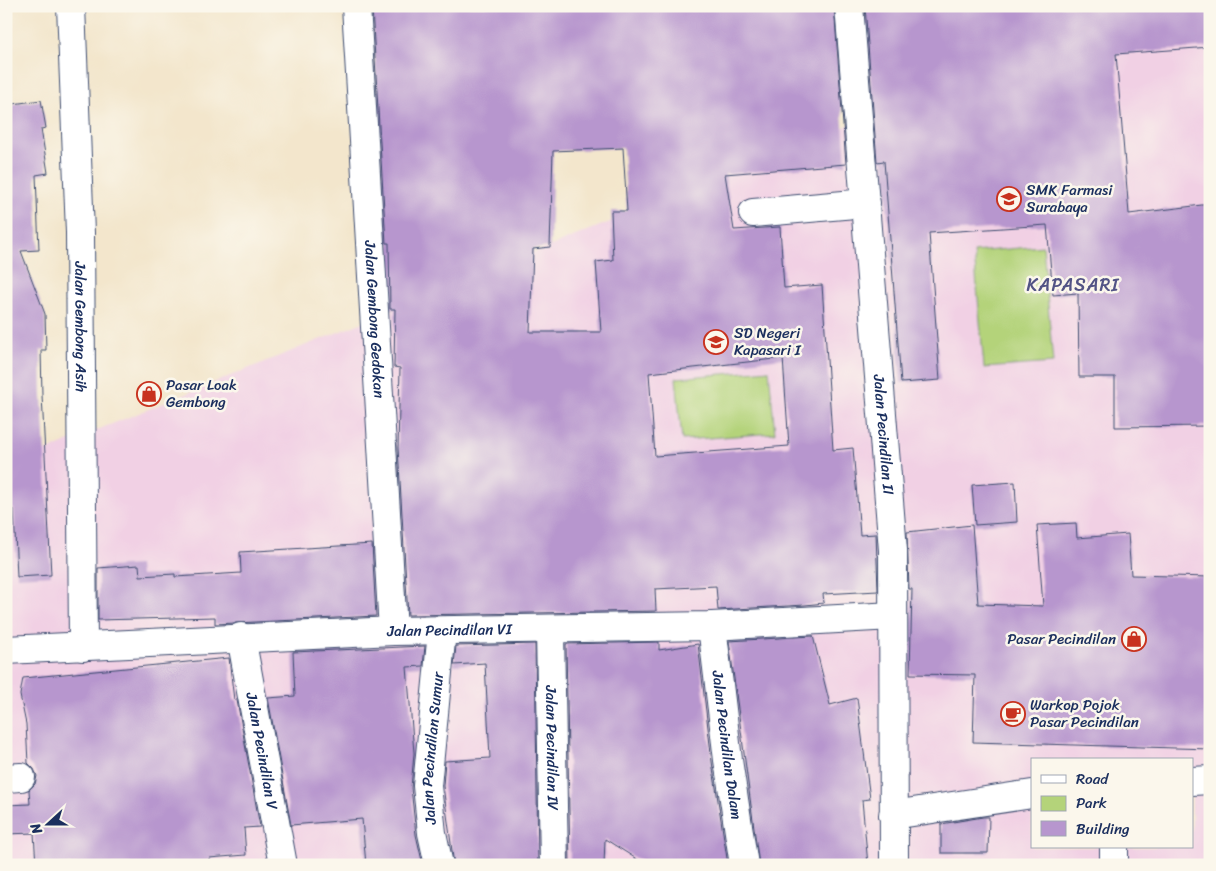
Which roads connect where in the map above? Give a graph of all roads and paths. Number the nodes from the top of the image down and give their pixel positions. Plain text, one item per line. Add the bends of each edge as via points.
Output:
1 (71, 6) edge
2 (356, 6) edge
3 (849, 6) edge
4 (866, 204) junction
5 (753, 213) dead end
6 (893, 616) junction
7 (712, 626) junction
8 (550, 630) junction
9 (393, 631) junction
10 (442, 631) junction
11 (242, 637) junction
12 (83, 647) junction
13 (6, 650) edge
14 (1210, 780) edge
15 (1194, 781) edge
16 (1031, 794) edge
17 (893, 815) junction
18 (1114, 848) edge
19 (283, 865) edge
20 (439, 865) edge
21 (554, 865) edge
22 (744, 865) edge
23 (894, 865) edge
24 (1114, 865) edge

1 - 12 street, Jalan Gembong Asih via 80,233
2 - 9 street, Jalan Gembong Gedokan
3 - 4 street, Jalan Pecindilan II
4 - 5 street
4 - 6 street, Jalan Pecindilan II via 893,550
6 - 7 street, Jalan Pecindilan VI
6 - 17 street, Jalan Pecindilan II
7 - 8 street, Jalan Pecindilan VI
7 - 22 street, Jalan Pecindilan Dalam
8 - 10 street, Jalan Pecindilan VI
8 - 21 street, Jalan Pecindilan IV
9 - 10 street, Jalan Pecindilan VI
9 - 11 street, Jalan Pecindilan VI
10 - 20 street, Jalan Pecindilan Sumur via 427,786
11 - 12 street, Jalan Pecindilan VI
11 - 19 street, Jalan Pecindilan V
12 - 13 street, Jalan Pecindilan VI
14 - 15 street
16 - 17 street
17 - 23 street, Jalan Pecindilan II
18 - 24 street

